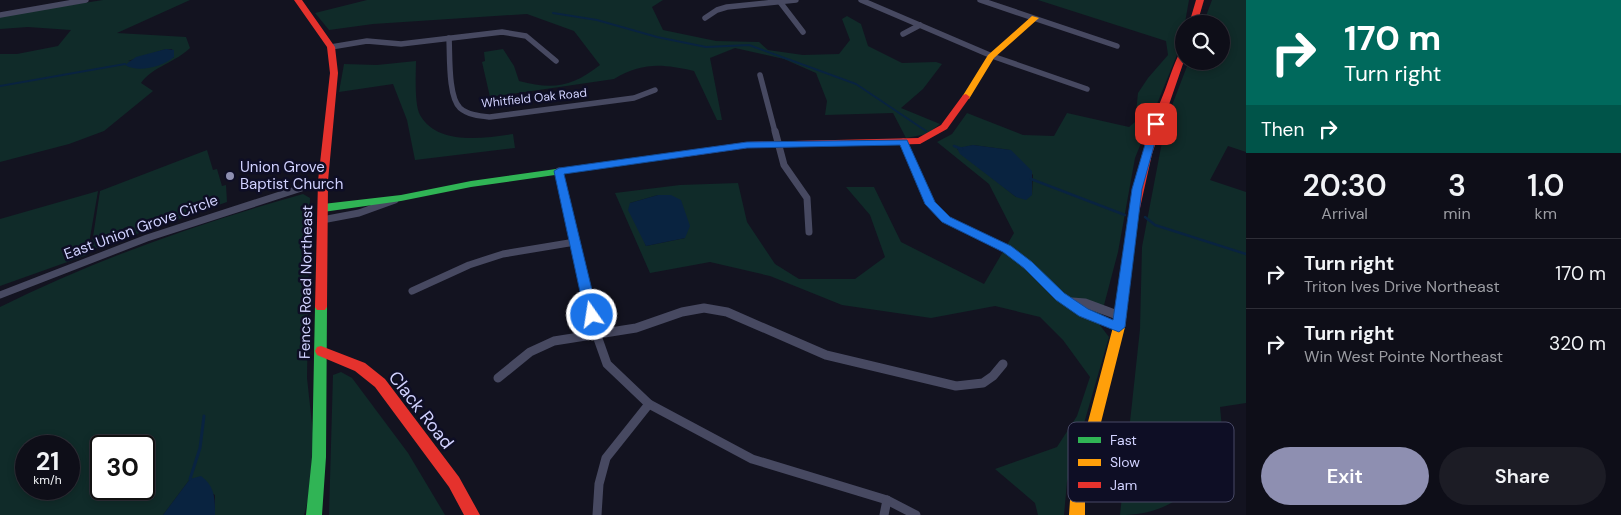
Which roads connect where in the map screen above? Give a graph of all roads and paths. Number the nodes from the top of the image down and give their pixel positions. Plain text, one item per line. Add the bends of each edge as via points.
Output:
1 (86, 0) edge
2 (298, 0) edge
3 (796, 0) edge
4 (861, 0) edge
5 (980, 0) edge
6 (1200, 0) edge
7 (780, 2) junction
8 (0, 15) edge
9 (1196, 15) edge
10 (705, 18) dead end
11 (1035, 18) junction
12 (920, 25) junction
13 (803, 32) dead end
14 (903, 34) dead end
15 (449, 38) junction
16 (1117, 46) dead end
17 (331, 48) junction
18 (992, 56) junction
19 (556, 61) dead end
20 (1177, 70) edge
21 (760, 75) dead end
22 (1087, 89) dead end
23 (655, 90) dead end
24 (904, 142) junction
25 (779, 144) junction
26 (559, 171) junction
27 (322, 181) junction
28 (401, 198) junction
29 (323, 208) junction
30 (322, 220) junction
31 (808, 232) dead end
32 (575, 242) junction
33 (412, 291) dead end
34 (0, 295) edge
35 (1120, 322) junction
36 (596, 334) junction
37 (321, 351) junction
38 (1003, 364) dead end
39 (498, 378) dead end
40 (649, 404) junction
41 (1094, 422) edge
42 (887, 500) junction
43 (1077, 502) edge
44 (314, 515) edge
45 (472, 515) edge
46 (597, 515) edge
47 (884, 515) edge
48 (916, 515) edge
49 (1077, 515) edge

1 - 8 street
2 - 17 street, Fence Road Northeast
3 - 7 street
4 - 12 street
5 - 11 street
6 - 9 street
7 - 10 street via 727,7
7 - 13 street
11 - 16 street
11 - 18 street
12 - 14 street
12 - 18 street
15 - 17 street via 401,44 367,41
15 - 19 street via 515,33 526,36
15 - 23 street, Whitfield Oak Road via 453,100 467,114 490,116 596,103 634,98
17 - 27 street, Fence Road Northeast via 334,73
18 - 22 street
18 - 24 street via 945,128 932,137
20 - 35 street via 1156,124 1137,189
21 - 25 street
24 - 25 street
24 - 35 street via 931,204 946,219 1007,249 1083,313
25 - 26 street via 747,145
25 - 31 street via 784,165 807,198
26 - 28 street
26 - 32 street
27 - 29 street, Fence Road Northeast
27 - 34 street, East Union Grove Circle via 147,238
28 - 29 street
28 - 30 street via 359,213
29 - 30 street, Fence Road Northeast
30 - 37 street, Fence Road Northeast
32 - 33 street via 503,254
32 - 36 street
35 - 41 street
36 - 38 street via 636,328 704,308 727,312 826,355 956,386 978,386 994,377
36 - 39 street via 554,341 530,352
36 - 40 street via 607,364
37 - 44 street, Fence Road Northeast via 319,457
37 - 45 street, Clack Road via 360,367 380,383 454,482
40 - 42 street via 752,459
40 - 46 street via 606,458 599,484
42 - 47 street
42 - 48 street
43 - 49 street

